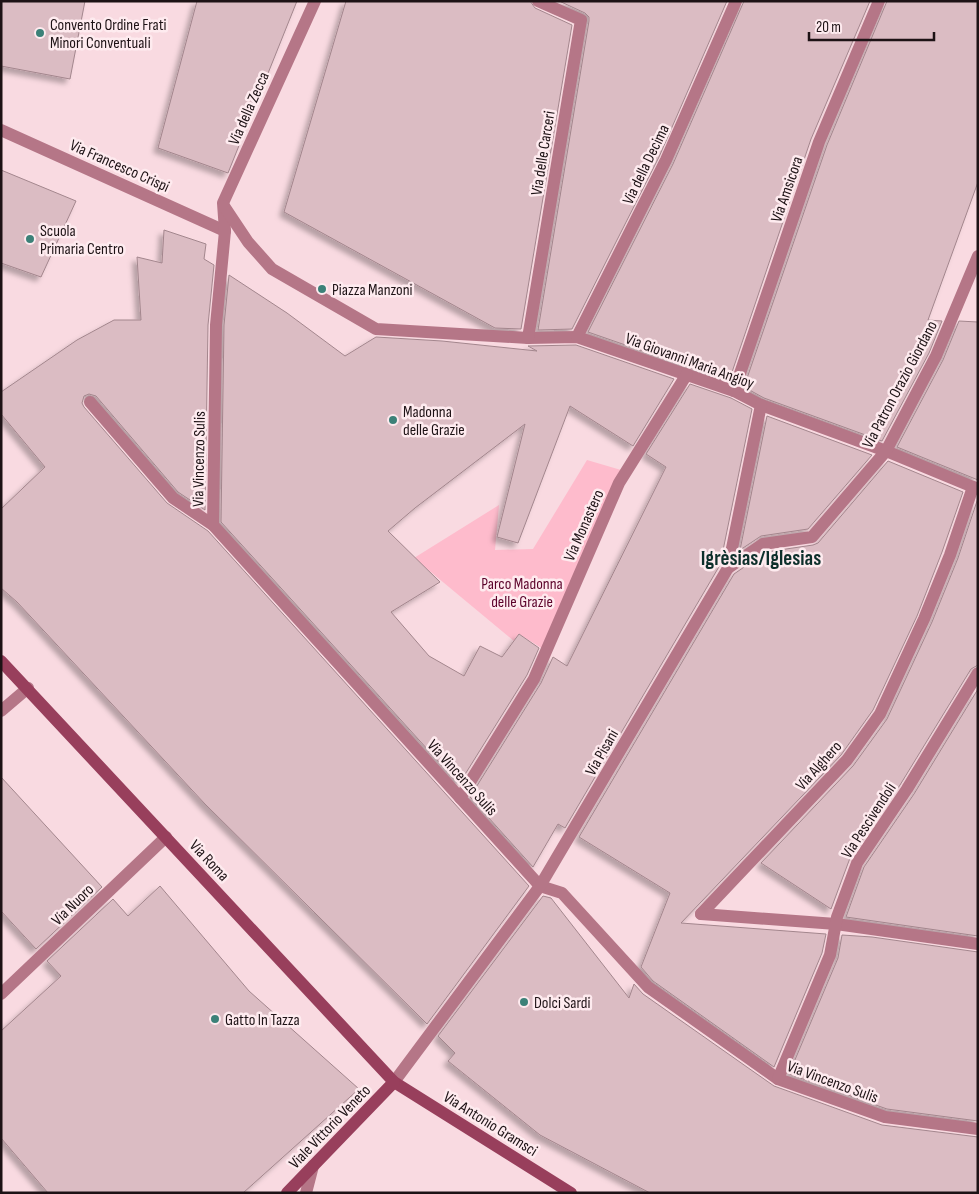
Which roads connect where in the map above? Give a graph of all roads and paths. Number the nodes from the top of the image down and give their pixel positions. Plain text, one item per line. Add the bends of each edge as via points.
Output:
1 (315, 1) edge
2 (538, 1) edge
3 (736, 1) edge
4 (879, 1) edge
5 (1, 130) edge
6 (223, 203) junction
7 (224, 231) junction
8 (978, 256) edge
9 (577, 337) junction
10 (528, 338) junction
11 (687, 374) junction
12 (734, 390) junction
13 (90, 402) dead end
14 (761, 405) junction
15 (886, 451) junction
16 (975, 488) edge
17 (213, 524) junction
18 (728, 568) junction
19 (1, 661) edge
20 (978, 674) edge
21 (28, 688) junction
22 (1, 711) edge
23 (460, 798) junction
24 (166, 837) junction
25 (540, 886) junction
26 (836, 924) junction
27 (978, 944) edge
28 (1, 994) edge
29 (778, 1079) junction
30 (394, 1082) junction
31 (978, 1130) edge
32 (313, 1166) junction
33 (287, 1193) edge
34 (306, 1193) edge
35 (571, 1193) edge

1 - 6 street, Via della Zecca
2 - 10 street, Via delle Carceri via 581,20
3 - 9 street, Via della Decima via 666,160
4 - 12 street, Via Amsicora via 819,142
5 - 7 street, Via Francesco Crispi
6 - 7 street, Via della Zecca
6 - 10 street, Via Giovanni Maria Angioy via 248,242 272,269 376,329
7 - 17 street, Via Vincenzo Sulis via 216,326
8 - 15 street, Via Patron Orazio Giordano via 936,356
9 - 10 street, Via Giovanni Maria Angioy
9 - 11 street, Via Giovanni Maria Angioy
11 - 12 street, Via Giovanni Maria Angioy
11 - 23 street, Via Monastero via 620,483 534,679
12 - 14 street, Via Giovanni Maria Angioy
13 - 17 street via 173,498
14 - 15 street, Via Giovanni Maria Angioy
14 - 18 street, Via Pisani
15 - 16 street, Via Giovanni Maria Angioy
15 - 18 street, Via Patron Orazio Giordano via 812,537 762,544
16 - 26 street, Via Alghero via 924,619 880,714 847,760 701,914
17 - 23 street, Via Vincenzo Sulis
18 - 25 street, Via Pisani
19 - 21 main road, Via Roma
20 - 26 street, Via Pescivendoli via 907,789 857,862
21 - 22 street
21 - 24 main road, Via Roma
23 - 25 street, Via Vincenzo Sulis
24 - 28 street, Via Nuoro
24 - 30 main road, Via Roma
25 - 29 street, Via Vincenzo Sulis via 562,893 648,987
25 - 30 street, Via Pisani
26 - 27 street
26 - 29 street, Via Pescivendoli via 830,954
29 - 31 street, Via Vincenzo Sulis via 885,1117
30 - 32 main road, Viale Vittorio Veneto
30 - 35 main road, Via Antonio Gramsci
32 - 33 main road, Viale Vittorio Veneto
32 - 34 street

